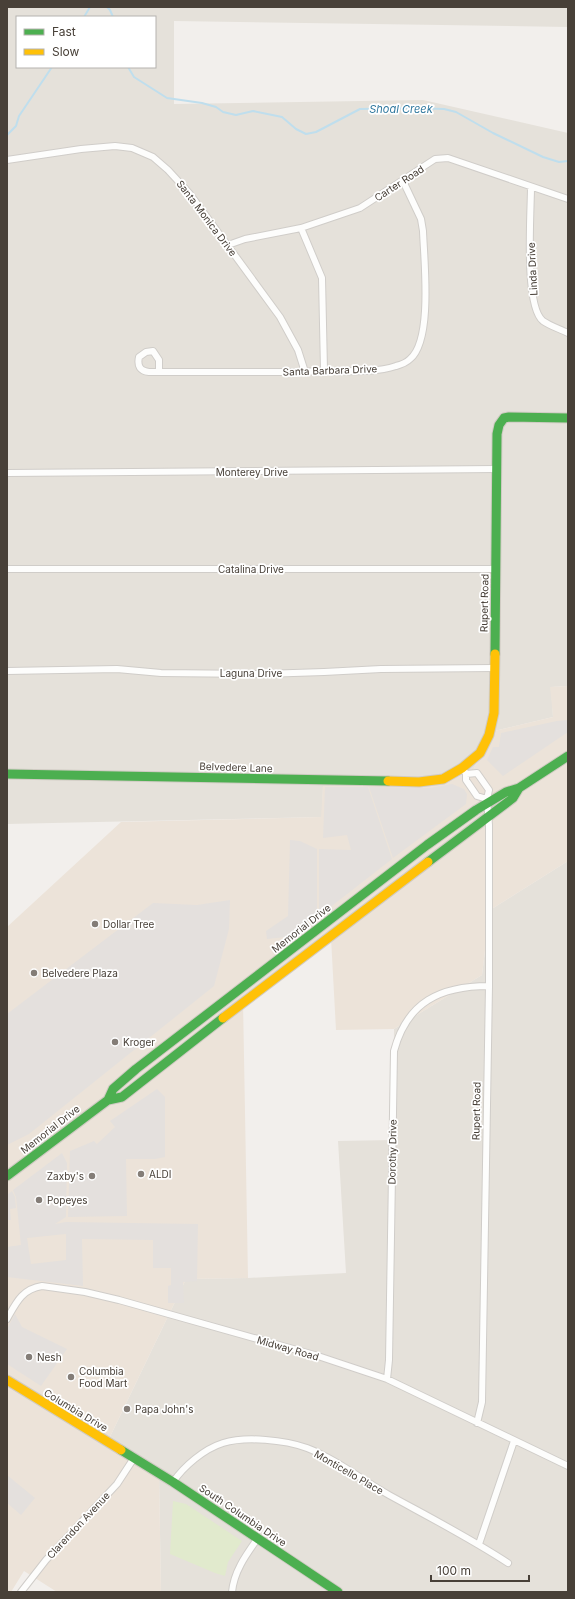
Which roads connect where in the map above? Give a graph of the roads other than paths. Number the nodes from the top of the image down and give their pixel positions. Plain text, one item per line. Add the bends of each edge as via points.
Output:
1 (7, 160) edge
2 (403, 181) junction
3 (531, 187) junction
4 (568, 199) edge
5 (301, 228) junction
6 (228, 245) junction
7 (568, 333) edge
8 (324, 370) junction
9 (159, 372) dead end
10 (305, 372) junction
11 (568, 418) edge
12 (498, 470) junction
13 (7, 473) edge
14 (7, 569) edge
15 (496, 569) junction
16 (494, 668) junction
17 (7, 671) edge
18 (568, 756) edge
19 (464, 771) junction
20 (7, 774) edge
21 (519, 788) junction
22 (487, 801) junction
23 (488, 817) junction
24 (489, 986) junction
25 (108, 1100) junction
26 (7, 1176) edge
27 (7, 1319) edge
28 (387, 1379) junction
29 (7, 1380) edge
30 (477, 1423) junction
31 (514, 1441) junction
32 (134, 1458) junction
33 (568, 1466) edge
34 (173, 1482) junction
35 (258, 1538) junction
36 (480, 1544) junction
37 (508, 1563) dead end
38 (22, 1592) edge
39 (232, 1592) edge
40 (338, 1592) edge

1 - 6 street, Santa Monica Drive via 115,146 132,148 153,157 168,170 190,194
2 - 3 street, Carter Road via 435,159 448,158
2 - 5 street, Carter Road via 360,208
2 - 8 street, Santa Barbara Drive via 421,219 423,231 425,316 418,346 410,359 396,366 365,370
3 - 4 street, Carter Road
3 - 7 street, Linda Drive via 530,262 535,310 542,321
5 - 6 street, Carter Road
5 - 8 street via 322,278
6 - 10 street, Santa Monica Drive via 280,317 298,350
8 - 10 street, Santa Barbara Drive
9 - 10 street, Santa Barbara Drive
11 - 12 main road, Rupert Road via 509,417 501,420 497,434
12 - 13 street, Monterey Drive
12 - 15 main road, Rupert Road
14 - 15 street, Catalina Drive
15 - 16 main road, Rupert Road
16 - 17 street, Laguna Drive via 262,674 161,673 117,668
16 - 19 main road, Rupert Road via 494,713 489,735 480,753
18 - 21 main road, Memorial Drive
19 - 20 main road, Belvedere Lane via 419,782
19 - 22 street via 466,780 477,796
19 - 22 street, Rupert Road via 477,773 489,790
21 - 22 main road, Memorial Drive
21 - 23 main road, Memorial Drive via 513,798
22 - 23 street, Rupert Road
22 - 25 main road, Memorial Drive via 208,1012 113,1089
23 - 24 street, Rupert Road
23 - 25 main road, Memorial Drive via 132,1089 122,1096
24 - 28 street, Dorothy Drive via 449,990 417,1007 398,1037 394,1051
24 - 30 street, Rupert Road via 482,1402
25 - 26 main road, Memorial Drive
27 - 28 street, Midway Road via 20,1296 29,1289 42,1286 85,1292 318,1356
28 - 30 street, Midway Road
29 - 32 main road, Columbia Drive
30 - 31 street, Midway Road
31 - 33 street, Midway Road
31 - 36 street
32 - 34 main road, South Columbia Drive
32 - 38 street, Clarendon Avenue via 117,1484 46,1560
34 - 35 main road, South Columbia Drive
34 - 36 street, Monticello Place via 191,1463 222,1443 264,1440 289,1443 326,1457 386,1494
35 - 39 street via 238,1570
35 - 40 main road, South Columbia Drive
36 - 37 street, Monticello Place

